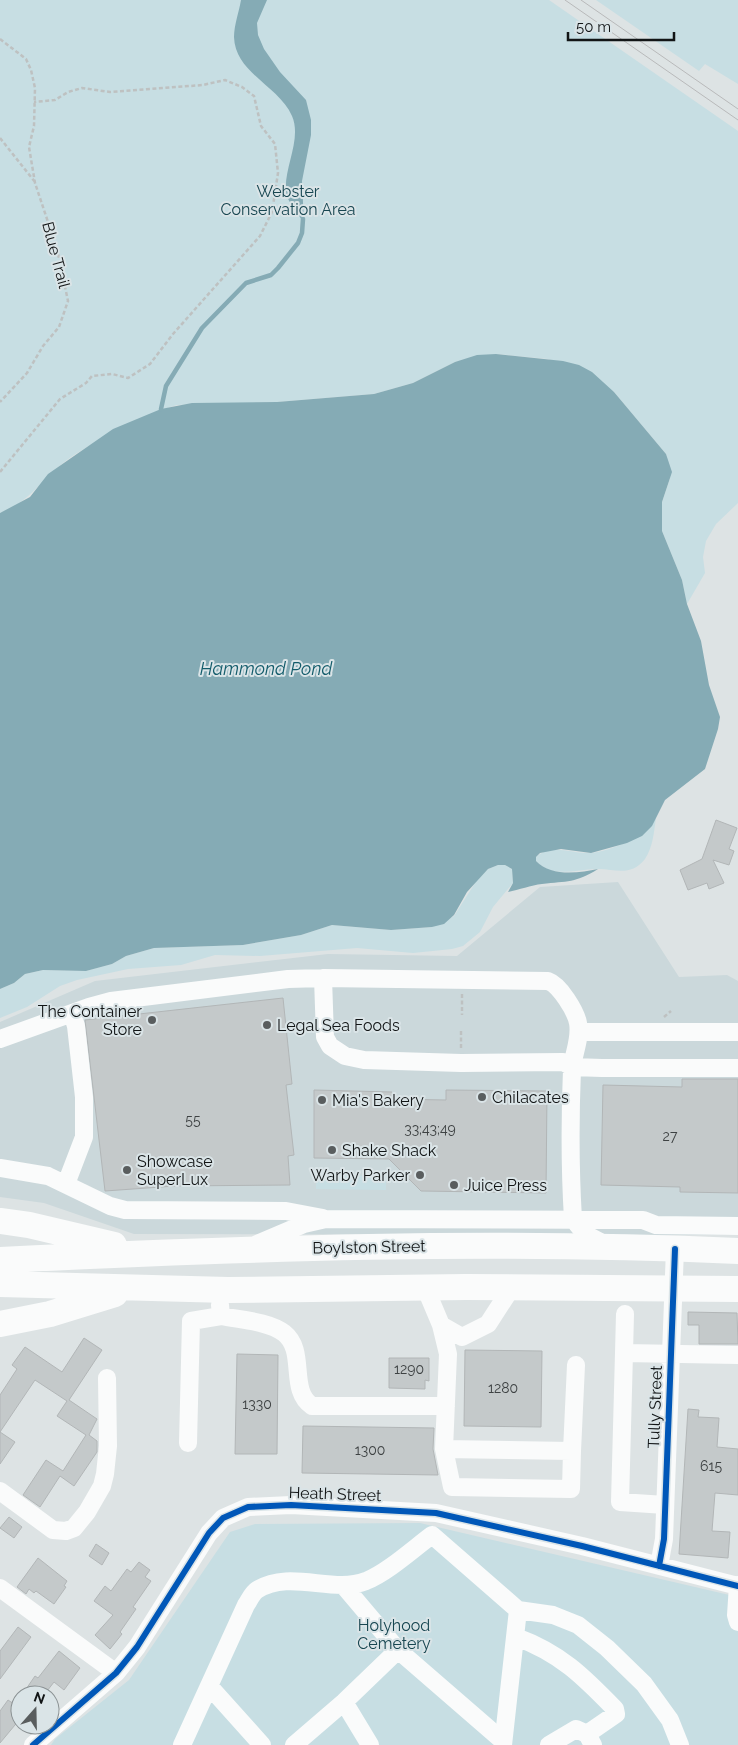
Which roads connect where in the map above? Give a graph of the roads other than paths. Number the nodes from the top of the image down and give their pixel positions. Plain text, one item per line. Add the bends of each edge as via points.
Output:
1 (323, 978) junction
2 (72, 1013) junction
3 (579, 1032) junction
4 (738, 1032) edge
5 (0, 1039) edge
6 (572, 1067) junction
7 (738, 1068) edge
8 (0, 1168) edge
9 (66, 1184) junction
10 (326, 1218) junction
11 (404, 1218) junction
12 (573, 1219) junction
13 (0, 1221) edge
14 (738, 1226) edge
15 (451, 1246) junction
16 (614, 1247) junction
17 (675, 1249) junction
18 (240, 1250) junction
19 (738, 1251) edge
20 (149, 1253) junction
21 (0, 1260) edge
22 (0, 1284) edge
23 (425, 1287) junction
24 (512, 1287) junction
25 (137, 1288) junction
26 (674, 1288) junction
27 (738, 1289) edge
28 (220, 1290) junction
29 (625, 1314) dead end
30 (221, 1316) junction
31 (0, 1324) edge
32 (441, 1325) junction
33 (671, 1352) junction
34 (624, 1353) junction
35 (738, 1355) edge
36 (576, 1365) dead end
37 (107, 1378) dead end
38 (446, 1406) junction
39 (188, 1442) dead end
40 (444, 1449) junction
41 (572, 1450) junction
42 (0, 1491) edge
43 (665, 1505) junction
44 (436, 1513) junction
45 (432, 1535) junction
46 (659, 1566) junction
47 (343, 1585) junction
48 (738, 1586) edge
49 (0, 1588) edge
50 (518, 1610) junction
51 (738, 1622) edge
52 (516, 1637) junction
53 (398, 1650) junction
54 (116, 1673) junction
55 (210, 1687) junction
56 (344, 1702) junction
57 (590, 1740) edge
58 (503, 1743) edge
59 (33, 1745) edge
60 (182, 1745) edge
61 (262, 1745) edge
62 (294, 1745) edge
63 (370, 1745) edge
64 (548, 1745) edge
65 (680, 1745) edge

1 - 2 street via 139,997 99,1003
1 - 3 street via 548,981 563,993 575,1014
1 - 6 street via 325,1037 330,1046 345,1056 364,1060 461,1063 563,1062
2 - 5 street
2 - 9 street via 85,1122 81,1148
3 - 4 street
3 - 6 street
6 - 7 street
6 - 12 street
8 - 9 street via 38,1173
9 - 10 street via 125,1210 286,1211
10 - 11 street
10 - 18 street
11 - 12 street
11 - 15 street via 414,1232 424,1238
12 - 14 street
12 - 16 street via 592,1239
13 - 20 highway
15 - 16 highway, Boylston Street
15 - 18 highway, Boylston Street
16 - 17 highway, Boylston Street
17 - 19 highway, Boylston Street
17 - 26 street, Tully Street
18 - 20 highway, Boylston Street
20 - 21 highway, Boylston Street
22 - 25 highway
23 - 24 highway
23 - 28 highway
23 - 32 street
24 - 26 highway
24 - 32 street via 488,1324 462,1337
25 - 28 highway
25 - 31 highway via 50,1314
26 - 27 highway
26 - 33 street, Tully Street
28 - 30 street
29 - 34 street
30 - 38 street via 283,1332 296,1347 301,1392 312,1406
30 - 39 street via 191,1321
32 - 38 street via 448,1354
33 - 34 street
33 - 35 street
33 - 43 street, Tully Street
34 - 43 street via 620,1502
36 - 41 street
37 - 42 street via 105,1474 102,1486 80,1521 66,1531 53,1530
38 - 40 street
40 - 41 street
40 - 41 street via 452,1487 572,1489
43 - 46 street, Tully Street
44 - 45 street
44 - 46 street, Heath Street
44 - 54 street, Heath Street via 292,1505 248,1507 224,1518 209,1533 137,1647
45 - 47 street via 366,1581
45 - 50 street
46 - 48 street, Heath Street
47 - 53 street
47 - 55 street via 288,1582 271,1584 256,1591 246,1605
48 - 51 street
49 - 54 street
50 - 52 street
50 - 65 street via 553,1615 578,1625 607,1648 644,1684 670,1720
52 - 57 street via 542,1646 559,1657 615,1708 616,1714
52 - 58 street
53 - 56 street
53 - 58 street
54 - 59 street, Heath Street
55 - 60 street
55 - 61 street
56 - 62 street
56 - 63 street
57 - 64 street via 576,1729

